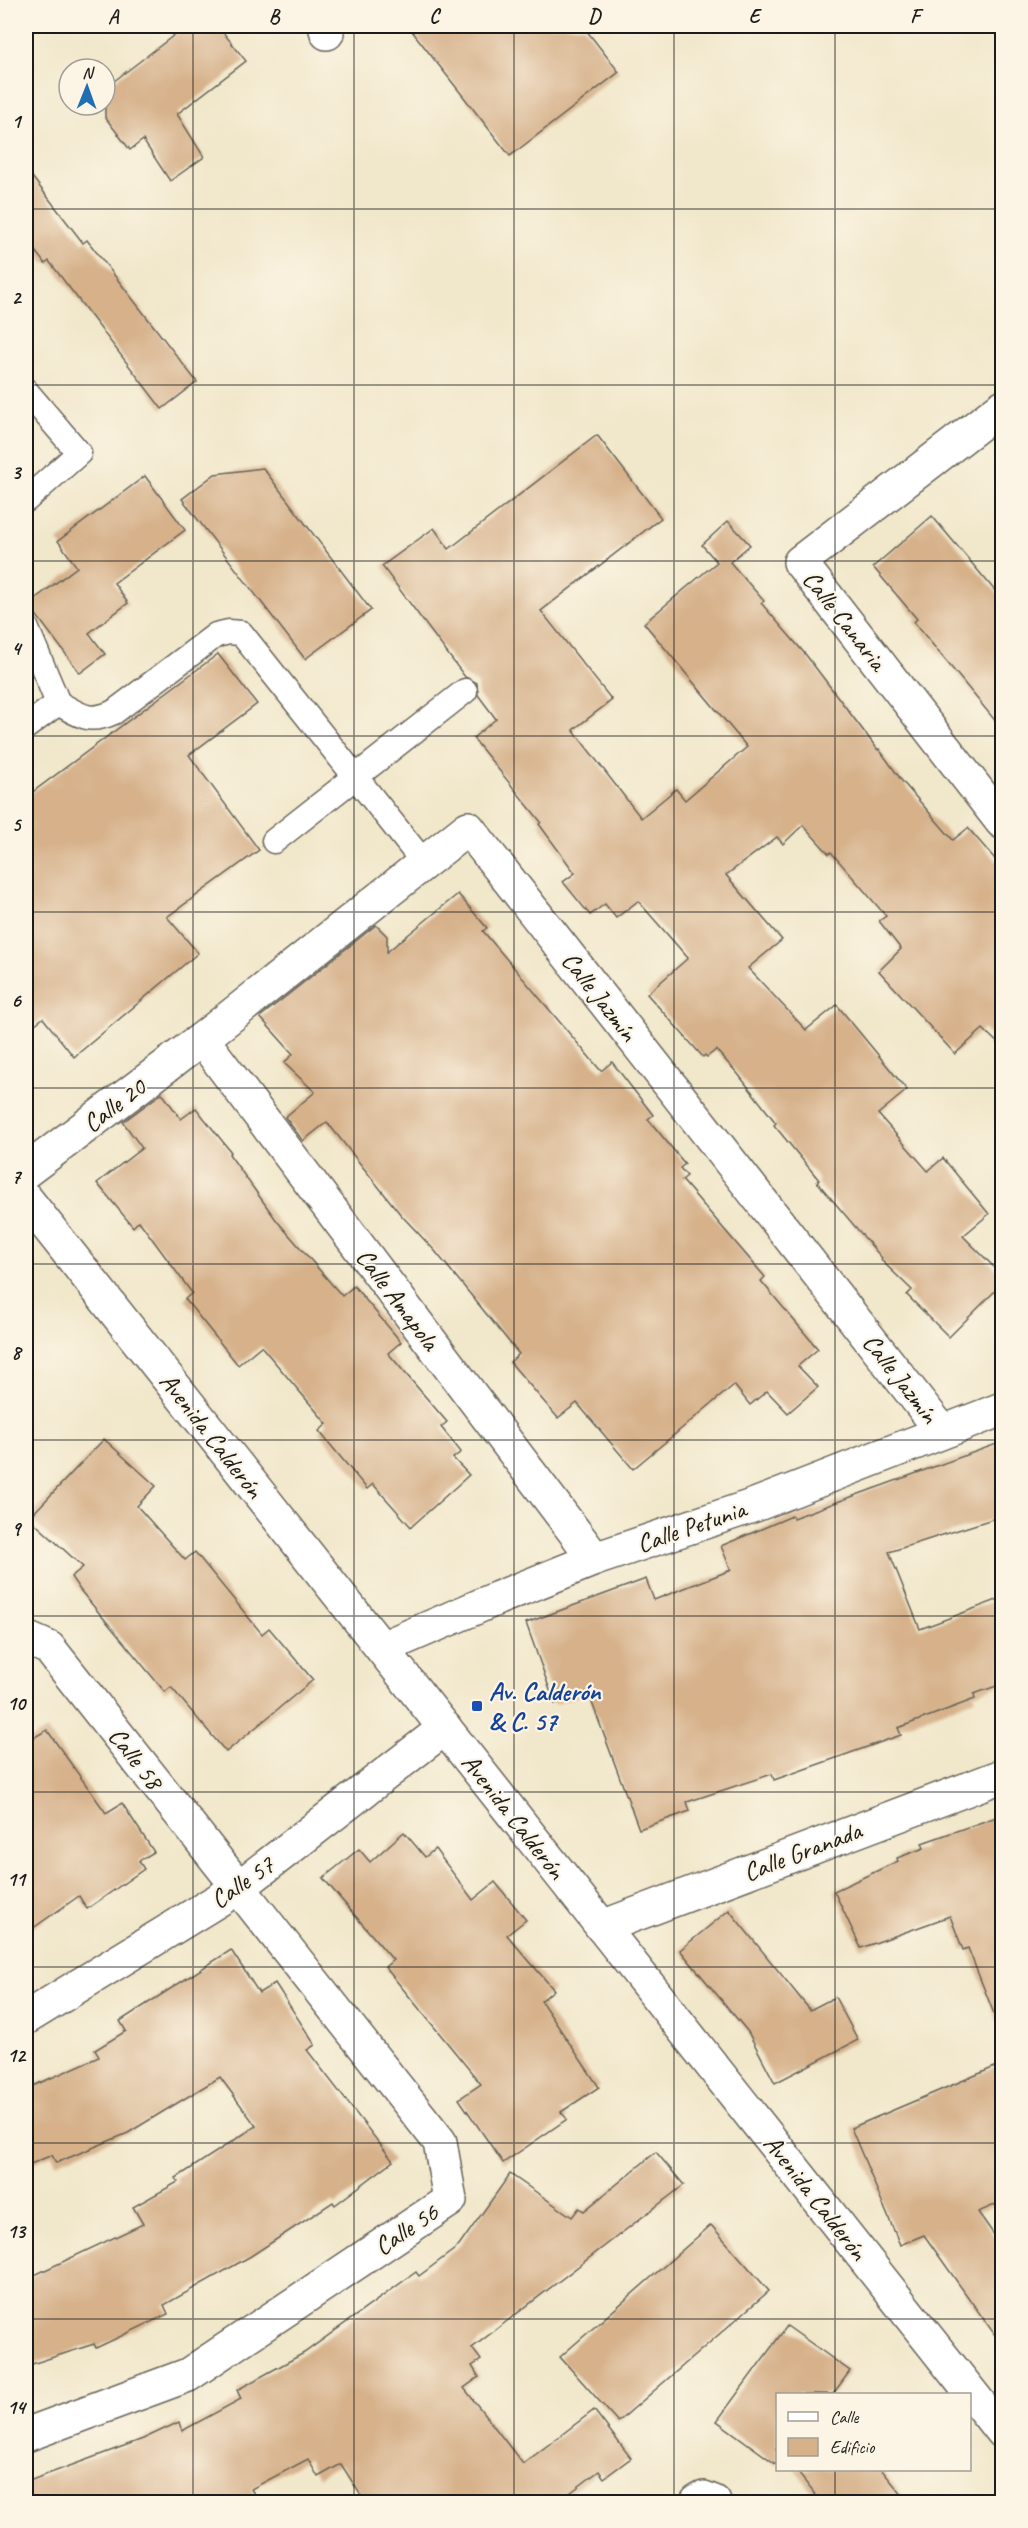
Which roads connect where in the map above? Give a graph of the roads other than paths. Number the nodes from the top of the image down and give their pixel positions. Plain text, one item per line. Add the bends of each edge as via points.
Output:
1 (26, 391) edge
2 (1002, 407) edge
3 (26, 500) edge
4 (26, 627) edge
5 (465, 691) dead end
6 (58, 703) junction
7 (26, 728) edge
8 (355, 778) junction
9 (1002, 822) edge
10 (274, 841) dead end
11 (424, 863) junction
12 (201, 1039) junction
13 (26, 1171) edge
14 (26, 1199) edge
15 (1002, 1409) edge
16 (942, 1431) junction
17 (595, 1559) junction
18 (26, 1638) edge
19 (382, 1648) junction
20 (445, 1728) junction
21 (1002, 1776) edge
22 (238, 1888) junction
23 (602, 1927) junction
24 (26, 2018) edge
25 (1002, 2432) edge
26 (26, 2435) edge
27 (697, 2502) edge
28 (714, 2502) edge

1 - 3 lane via 79,453
2 - 9 street, Calle Canaria via 800,562
4 - 6 lane
5 - 8 lane
6 - 7 lane
6 - 8 lane via 85,718 101,718 216,635 242,633
8 - 10 lane
8 - 11 lane
11 - 12 street, Calle Jazmín
11 - 16 street, Calle Jazmín via 468,828
12 - 13 street, Calle 20
12 - 17 street, Calle Amapola
14 - 19 street, Avenida Calderón
15 - 16 street, Calle Petunia
16 - 17 street, Calle Petunia via 755,1505
17 - 19 street, Calle Petunia
18 - 22 street, Calle 58 via 49,1648
19 - 20 street, Avenida Calderón
20 - 22 street, Calle 57
20 - 23 street, Avenida Calderón
21 - 23 street, Calle Granada
22 - 24 street, Calle 57
22 - 26 street, Calle 56 via 440,2142 450,2200 188,2375
23 - 25 street, Avenida Calderón
27 - 28 street via 704,2498

